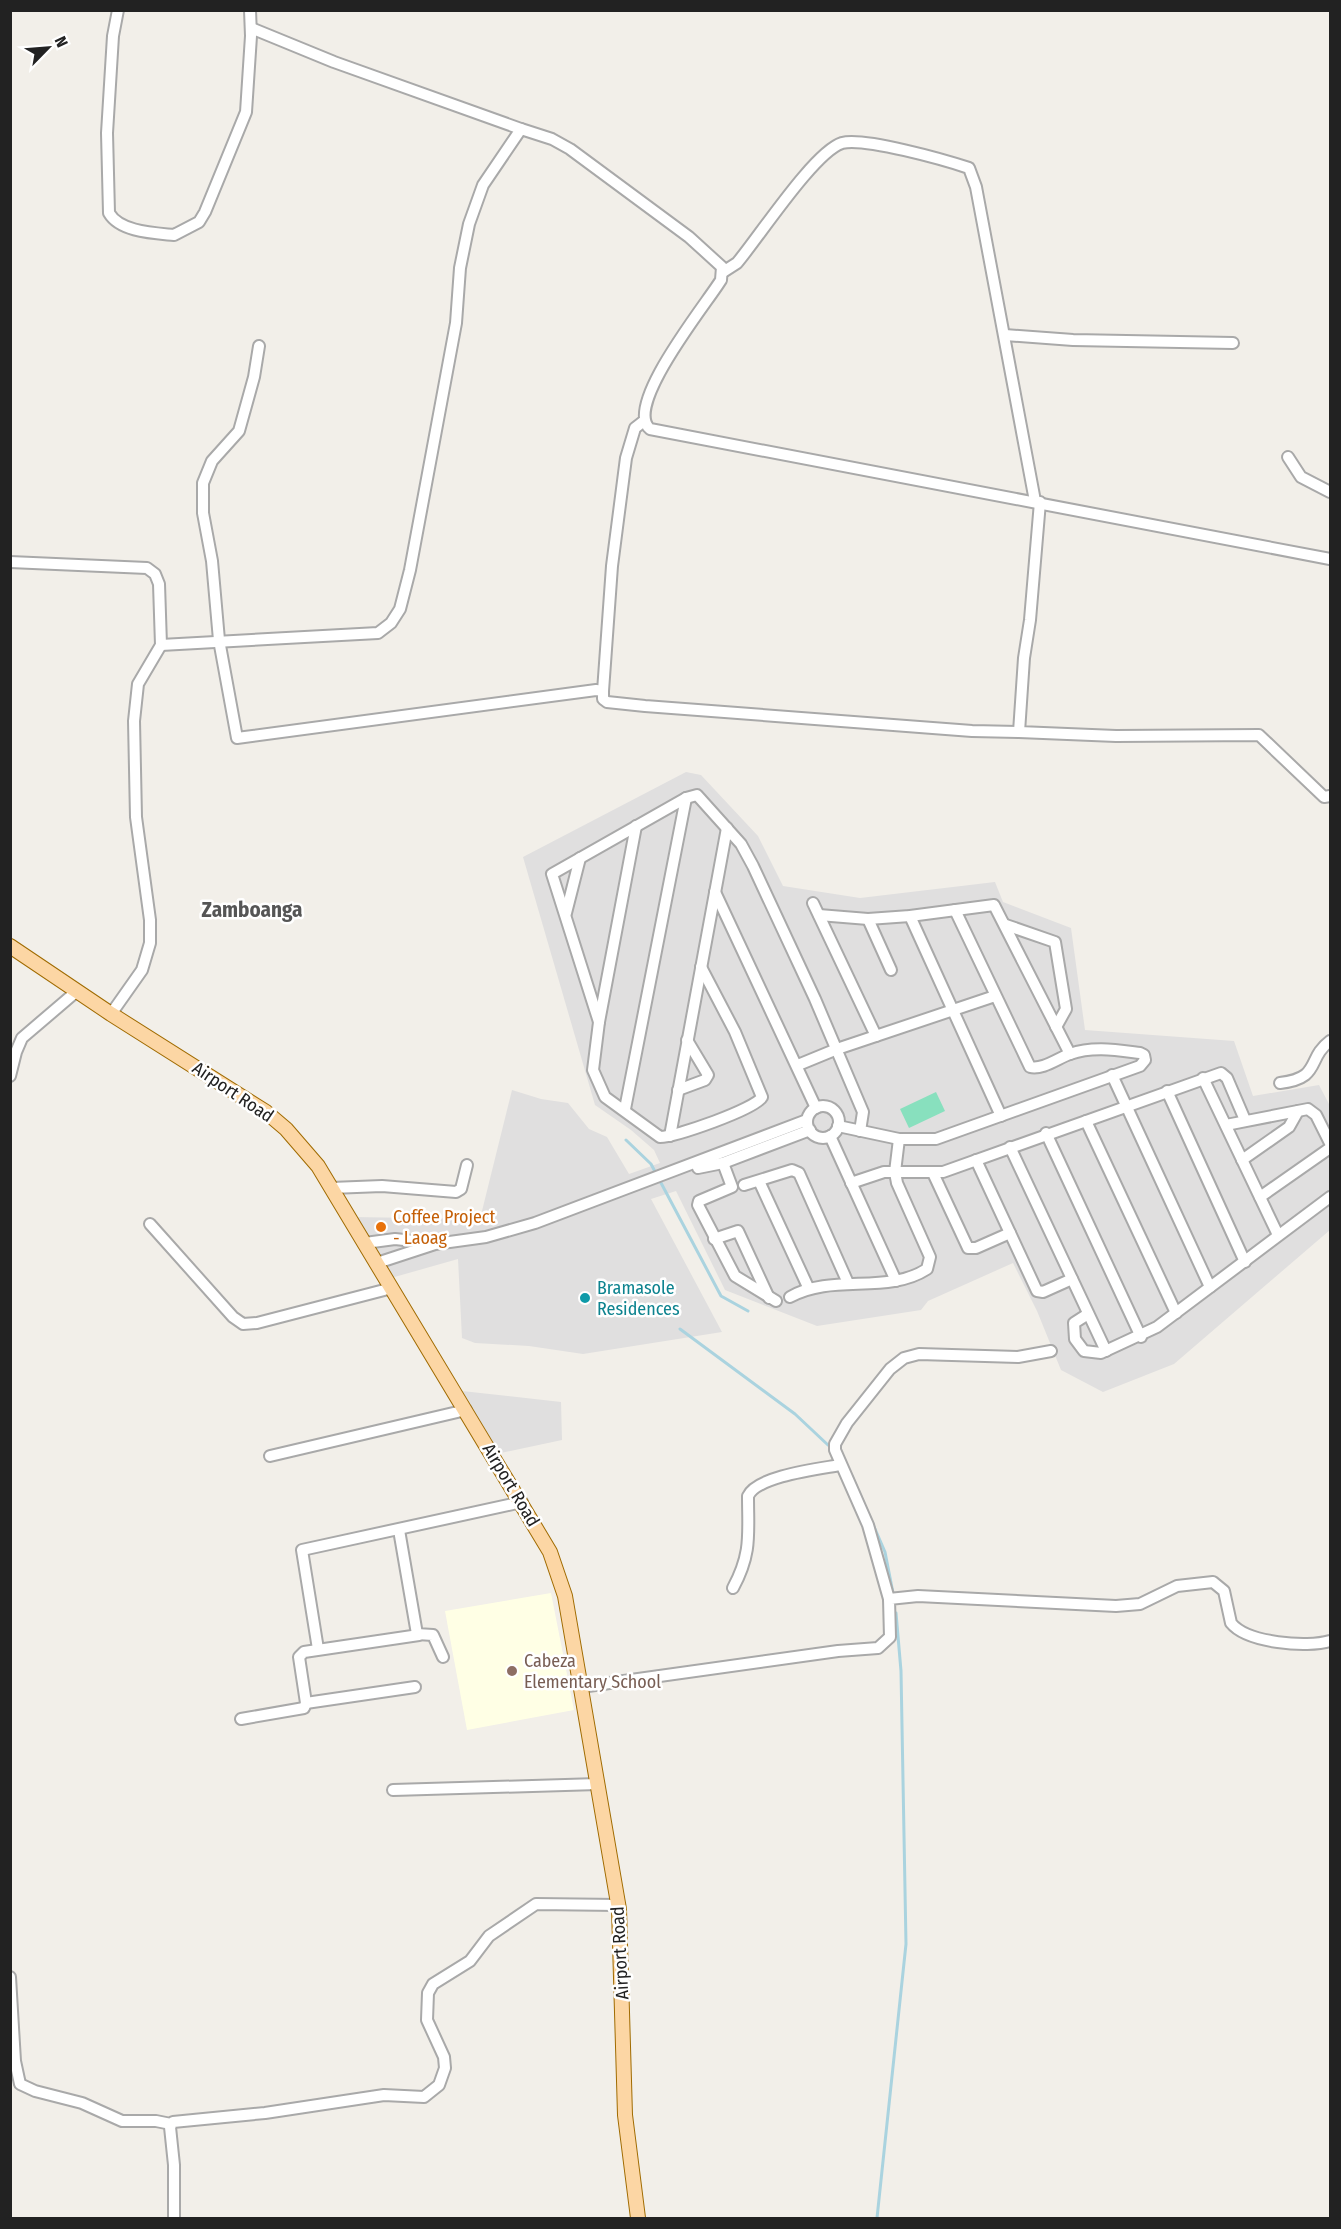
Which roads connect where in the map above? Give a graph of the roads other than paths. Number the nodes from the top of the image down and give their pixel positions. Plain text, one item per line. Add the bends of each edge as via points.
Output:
1 (118, 10) edge
2 (250, 10) edge
3 (251, 28) junction
4 (521, 129) junction
5 (723, 272) junction
6 (1005, 335) junction
7 (1233, 343) dead end
8 (260, 346) dead end
9 (644, 421) junction
10 (1288, 457) dead end
11 (1330, 492) edge
12 (1037, 502) junction
13 (1330, 559) edge
14 (10, 562) edge
15 (219, 640) junction
16 (160, 645) junction
17 (603, 691) junction
18 (1019, 732) junction
19 (1330, 796) edge
20 (686, 798) junction
21 (636, 826) junction
22 (726, 828) junction
23 (580, 858) junction
24 (715, 891) junction
25 (813, 903) dead end
26 (955, 910) junction
27 (566, 914) junction
28 (819, 915) junction
29 (910, 916) junction
30 (868, 919) junction
31 (1006, 925) junction
32 (10, 946) edge
33 (701, 967) junction
34 (891, 970) dead end
35 (77, 991) junction
36 (995, 996) junction
37 (953, 1010) junction
38 (111, 1014) junction
39 (599, 1022) junction
40 (1056, 1027) junction
41 (876, 1036) junction
42 (687, 1040) junction
43 (1330, 1041) edge
44 (837, 1049) junction
45 (1070, 1054) junction
46 (798, 1065) junction
47 (1112, 1075) junction
48 (10, 1076) edge
49 (1203, 1078) junction
50 (1280, 1083) dead end
51 (678, 1090) junction
52 (1167, 1091) junction
53 (1126, 1105) junction
54 (816, 1108) junction
55 (625, 1109) junction
56 (1298, 1111) junction
57 (1001, 1116) junction
58 (1245, 1120) junction
59 (1086, 1121) junction
60 (809, 1125) junction
61 (1226, 1125) junction
62 (838, 1126) junction
63 (860, 1131) junction
64 (1046, 1134) junction
65 (670, 1136) junction
66 (830, 1136) junction
67 (899, 1139) junction
68 (764, 1143) junction
69 (1330, 1145) edge
70 (1010, 1147) junction
71 (976, 1160) junction
72 (1242, 1160) junction
73 (723, 1163) junction
74 (467, 1165) dead end
75 (686, 1168) junction
76 (895, 1172) junction
77 (933, 1173) junction
78 (759, 1181) junction
79 (851, 1183) junction
80 (744, 1185) dead end
81 (331, 1188) junction
82 (1260, 1197) junction
83 (1330, 1197) edge
84 (150, 1224) dead end
85 (1010, 1233) junction
86 (1278, 1235) junction
87 (714, 1239) junction
88 (364, 1243) junction
89 (435, 1244) junction
90 (1245, 1262) junction
91 (377, 1263) junction
92 (1072, 1279) junction
93 (896, 1281) junction
94 (848, 1283) junction
95 (808, 1287) junction
96 (1210, 1287) junction
97 (392, 1288) junction
98 (790, 1297) dead end
99 (1176, 1313) junction
100 (1088, 1314) junction
101 (1141, 1337) junction
102 (1051, 1351) dead end
103 (1106, 1351) junction
104 (466, 1410) junction
105 (270, 1456) dead end
106 (840, 1465) junction
107 (522, 1502) junction
108 (399, 1530) junction
109 (733, 1588) dead end
110 (889, 1599) junction
111 (419, 1635) junction
112 (1330, 1641) edge
113 (318, 1649) junction
114 (443, 1657) dead end
115 (415, 1687) dead end
116 (581, 1688) junction
117 (306, 1703) junction
118 (241, 1719) dead end
119 (598, 1785) junction
120 (393, 1790) dead end
121 (618, 1905) junction
122 (10, 1977) edge
123 (171, 2124) junction
124 (174, 2218) edge
125 (638, 2218) edge

1 - 3 street via 111,65 108,207 117,221 174,236 199,222 205,212 246,112
2 - 3 street
3 - 4 street
4 - 5 street via 570,149 689,237 718,262
4 - 15 street via 483,185 469,224 426,494 395,618 378,633
5 - 6 street via 737,263 829,150 850,142 922,156 969,168 973,173
5 - 9 street via 668,357 644,407
6 - 7 street
6 - 12 street
8 - 15 street via 239,431 212,461 203,483 203,513
9 - 12 street via 653,430
9 - 17 street via 634,428 626,458 611,576
10 - 11 street via 1301,477
12 - 13 street
12 - 18 street
14 - 16 street via 152,570 159,584
15 - 16 street
15 - 17 street via 235,735 240,738
16 - 38 street via 138,684 134,721 136,817 150,943 142,970
17 - 18 street via 605,701 645,706
18 - 19 street via 1259,735 1324,797
20 - 21 street
20 - 22 street via 697,795
20 - 55 street
21 - 23 street
21 - 39 street
22 - 24 street
22 - 44 street via 753,866
23 - 27 street
23 - 27 street via 552,874
24 - 33 street
24 - 46 street
25 - 28 street
26 - 29 street
26 - 31 street via 994,905
26 - 36 street
27 - 39 street
28 - 30 street
28 - 41 street
29 - 30 street
29 - 37 street
30 - 34 street
31 - 40 street
31 - 40 street via 1055,942 1066,1009
32 - 35 main road, Airport Road
33 - 42 street
33 - 65 street via 735,1032 762,1097 758,1103
35 - 38 main road, Airport Road
35 - 48 street via 22,1038
36 - 37 street
36 - 45 street via 1030,1067
37 - 41 street
37 - 57 street
38 - 81 main road, Airport Road via 266,1112 303,1148
39 - 55 street via 595,1077 605,1097
40 - 45 street
41 - 44 street
42 - 51 street
42 - 51 street via 708,1075 705,1080
43 - 50 street via 1307,1074 1296,1081
44 - 46 street
44 - 63 street via 863,1112
45 - 47 street via 1100,1048 1144,1055 1140,1066
46 - 54 street
47 - 53 street
47 - 57 street
49 - 52 street
49 - 58 street via 1223,1073
49 - 61 street
51 - 65 street
52 - 53 street
52 - 90 street
53 - 59 street
53 - 96 street
54 - 60 street
54 - 62 street via 825,1106 833,1110
55 - 65 street via 656,1136
56 - 58 street
56 - 69 street via 1312,1111
56 - 72 street via 1289,1127
57 - 67 street via 936,1139
58 - 61 street
59 - 64 street
59 - 99 street
60 - 66 street via 821,1138
60 - 68 street
61 - 72 street
62 - 63 street
62 - 66 street
63 - 67 street
64 - 70 street
64 - 101 street
66 - 79 street
67 - 76 street
68 - 73 street
68 - 75 street
69 - 82 street
70 - 71 street
70 - 92 street
71 - 77 street
71 - 85 street
72 - 82 street
73 - 75 street
73 - 87 street via 732,1187 697,1203
74 - 81 street via 456,1192 382,1186
75 - 89 street via 535,1223 486,1237
76 - 77 street
76 - 79 street
76 - 93 street via 930,1263 922,1272
77 - 85 street via 968,1248
78 - 80 street
78 - 94 street via 792,1170 799,1173
78 - 95 street
79 - 93 street
81 - 88 main road, Airport Road
82 - 86 street
83 - 86 street
84 - 97 street via 243,1324
85 - 92 street via 1037,1292
86 - 90 street
87 - 87 street via 738,1231 772,1299 735,1276
88 - 89 street via 395,1239
88 - 91 main road, Airport Road
89 - 91 street
90 - 96 street
91 - 97 main road, Airport Road
92 - 100 street
93 - 94 street
94 - 95 street
95 - 98 street
96 - 99 street
97 - 104 main road, Airport Road
99 - 101 street
100 - 103 street
100 - 103 street via 1074,1323 1077,1343 1092,1354
101 - 103 street
102 - 106 street via 1018,1357 919,1354 904,1358 890,1369 838,1437 835,1450
104 - 105 street
104 - 107 main road, Airport Road
106 - 109 street via 770,1481 751,1490 750,1544 746,1564
106 - 110 street via 868,1525
107 - 108 street
107 - 116 main road, Airport Road via 550,1552 566,1596
108 - 111 street
108 - 113 street via 302,1550
110 - 112 street via 918,1596 1116,1606 1140,1604 1177,1586 1213,1582 1224,1591 1231,1623 1248,1635 1298,1644
110 - 116 street via 890,1637 878,1648
111 - 113 street
111 - 114 street via 433,1635
113 - 117 street via 299,1656
115 - 117 street
116 - 119 main road, Airport Road
117 - 118 street via 301,1710
119 - 120 street
119 - 121 main road, Airport Road
121 - 123 street via 536,1904 489,1936 470,1961 433,1984 428,1993 427,2020 445,2068 439,2085 424,2097 384,2095 264,2113 177,2120
121 - 125 main road, Airport Road via 625,2115
122 - 123 street via 20,2084 82,2103 122,2121
123 - 124 street

